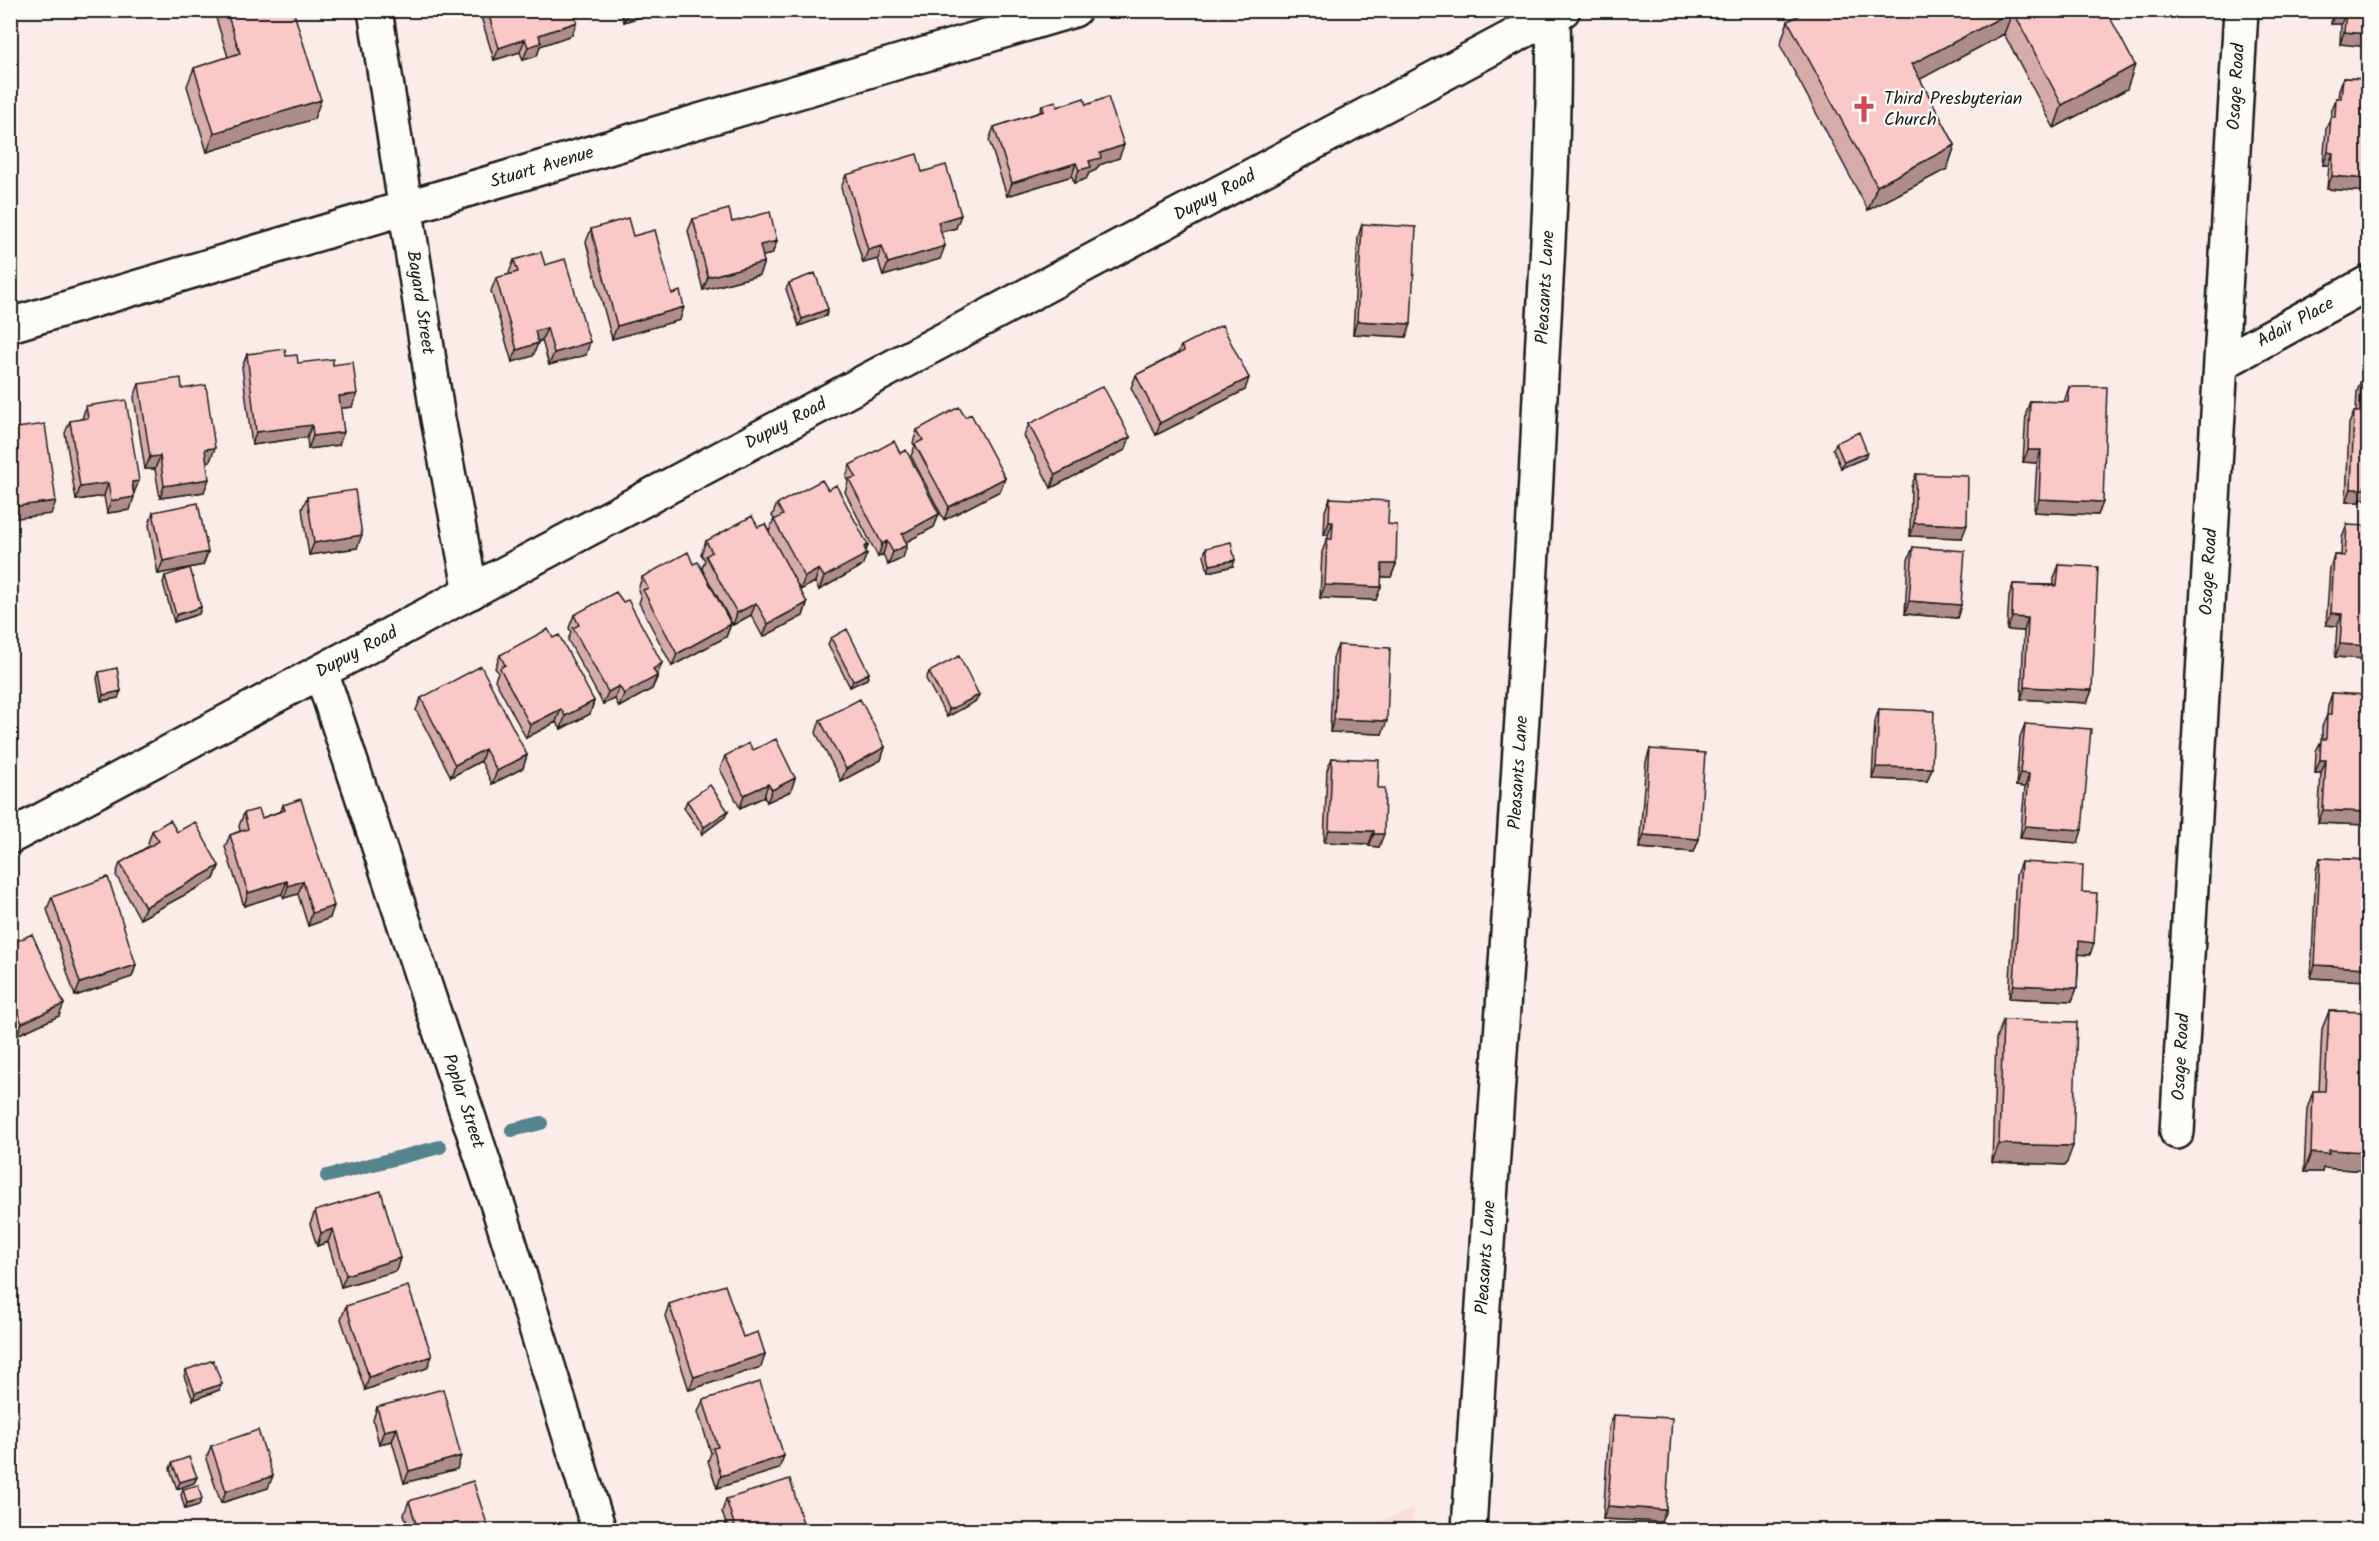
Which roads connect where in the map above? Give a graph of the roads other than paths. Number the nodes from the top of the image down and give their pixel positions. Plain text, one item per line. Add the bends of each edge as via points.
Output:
1 (375, 10) edge
2 (1074, 10) edge
3 (2241, 10) edge
4 (1557, 12) edge
5 (406, 209) junction
6 (2368, 283) edge
7 (10, 325) edge
8 (2222, 363) junction
9 (471, 592) junction
10 (321, 672) junction
11 (10, 837) edge
12 (2177, 1132) dead end
13 (599, 1530) edge
14 (1469, 1530) edge

1 - 5 street, Bayard Street
2 - 5 street, Stuart Avenue
3 - 8 street, Osage Road
4 - 9 street, Dupuy Road
4 - 14 street, Pleasants Lane via 1532,556
5 - 7 street, Stuart Avenue
5 - 9 street, Bayard Street via 438,419
6 - 8 street, Adair Place
8 - 12 street, Osage Road
9 - 10 street, Dupuy Road
10 - 11 street, Dupuy Road
10 - 13 street, Poplar Street via 499,1209

